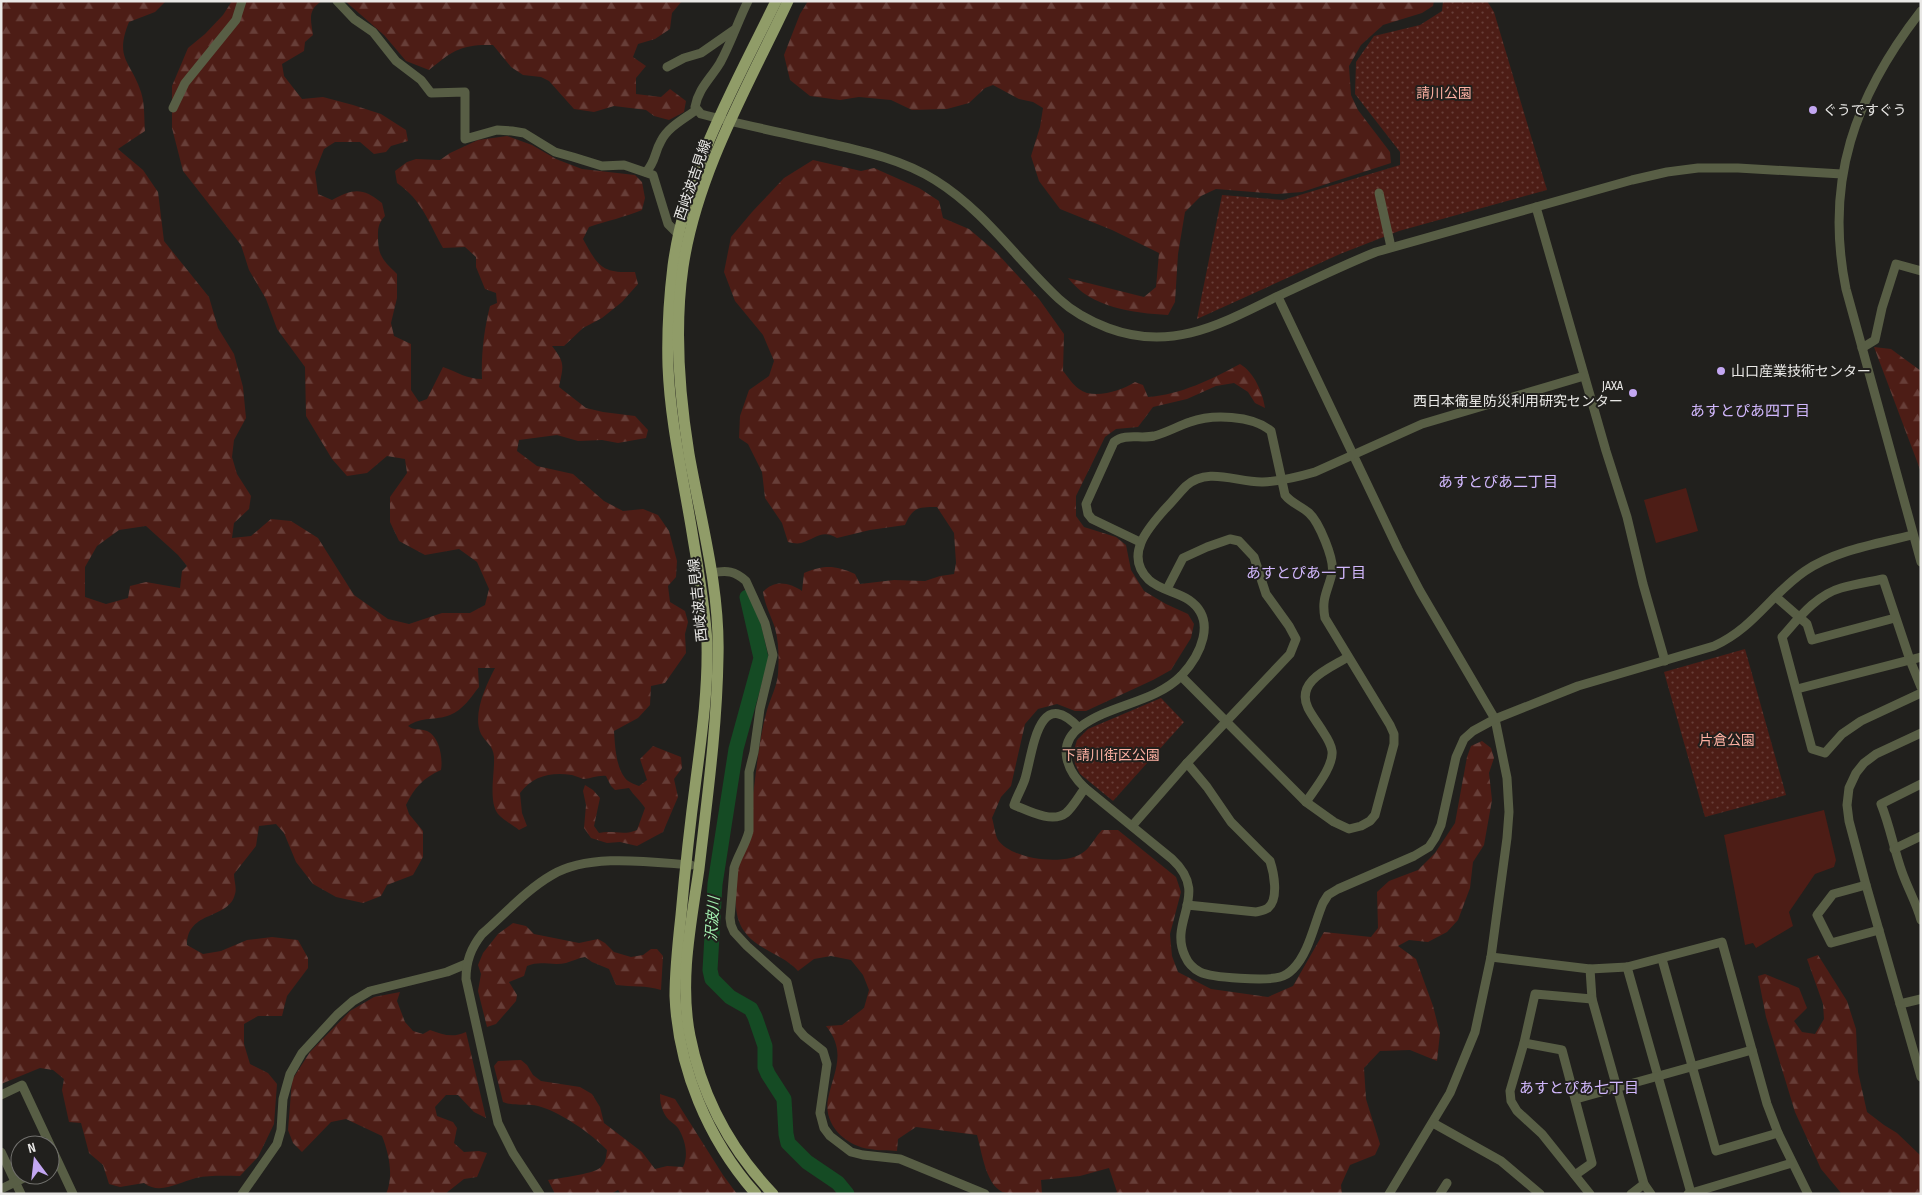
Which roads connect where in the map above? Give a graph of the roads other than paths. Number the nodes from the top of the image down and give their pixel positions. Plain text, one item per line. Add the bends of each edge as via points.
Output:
1 (242, 1) edge
2 (337, 1) edge
3 (748, 1) edge
4 (776, 1) edge
5 (788, 1) edge
6 (1921, 12) edge
7 (734, 30) junction
8 (667, 67) dead end
9 (173, 108) dead end
10 (696, 110) junction
11 (717, 118) junction
12 (731, 120) junction
13 (646, 172) junction
14 (1842, 174) junction
15 (1379, 193) dead end
16 (1536, 207) junction
17 (679, 235) junction
18 (1391, 248) junction
19 (1921, 271) edge
20 (1278, 297) junction
21 (1862, 348) junction
22 (1584, 376) junction
23 (1354, 455) junction
24 (1281, 480) junction
25 (1912, 535) junction
26 (1140, 542) junction
27 (1921, 562) edge
28 (712, 572) junction
29 (1167, 589) junction
30 (1776, 597) junction
31 (1799, 618) junction
32 (1895, 618) junction
33 (1921, 656) edge
34 (1348, 657) junction
35 (1910, 660) junction
36 (1665, 661) junction
37 (1181, 676) junction
38 (1921, 687) edge
39 (1797, 689) junction
40 (1921, 694) edge
41 (1495, 719) junction
42 (1226, 721) junction
43 (1079, 728) junction
44 (1921, 733) edge
45 (1186, 763) junction
46 (1921, 784) edge
47 (1085, 788) junction
48 (1306, 802) junction
49 (1132, 826) junction
50 (1921, 836) edge
51 (1894, 849) junction
52 (686, 865) junction
53 (699, 866) junction
54 (1866, 885) junction
55 (1918, 898) edge
56 (1187, 905) junction
57 (1921, 920) edge
58 (1879, 930) junction
59 (1491, 956) junction
60 (1662, 959) junction
61 (466, 964) junction
62 (1627, 967) junction
63 (1590, 970) junction
64 (1592, 999) junction
65 (1921, 999) edge
66 (1900, 1004) junction
67 (1524, 1043) junction
68 (1752, 1050) junction
69 (1918, 1056) edge
70 (1691, 1067) junction
71 (1657, 1076) junction
72 (1921, 1077) edge
73 (1616, 1088) junction
74 (1, 1095) edge
75 (1576, 1099) junction
76 (1433, 1123) junction
77 (1778, 1133) junction
78 (42, 1135) edge
79 (1, 1152) edge
80 (1792, 1163) junction
81 (10, 1171) edge
82 (60, 1173) edge
83 (1576, 1175) junction
84 (1446, 1183) dead end
85 (1644, 1184) junction
86 (1689, 1193) edge
87 (73, 1194) edge
88 (242, 1194) edge
89 (540, 1194) edge
90 (756, 1194) edge
91 (774, 1194) edge
92 (985, 1194) edge
93 (1389, 1194) edge
94 (1440, 1194) edge
95 (1540, 1194) edge
96 (1590, 1194) edge
97 (1631, 1194) edge
98 (1651, 1194) edge
99 (1808, 1194) edge

1 - 9 street via 236,20 185,84
2 - 13 street via 354,19 373,32 396,61 421,80 431,93 465,92 465,138 497,130 512,130 524,133 556,152 602,166 624,165
3 - 7 street
4 - 11 main road, 西岐波吉見線
5 - 12 main road, 西岐波吉見線
6 - 14 street via 1897,43 1871,86 1855,123
7 - 8 street via 701,53
7 - 10 street via 721,60 696,98
10 - 11 street
10 - 13 street via 666,133 653,164
11 - 12 street
11 - 17 main road, 西岐波吉見線 via 700,161
12 - 20 street via 868,151 916,169 957,195 984,219 1059,299 1091,320 1118,331 1146,337 1180,336 1220,324
12 - 28 main road, 西岐波吉見線 via 712,166 690,236 678,332 681,399
13 - 17 street via 653,175 668,224
14 - 16 street via 1698,168 1632,180
14 - 21 street via 1841,260
15 - 18 street
16 - 18 street
16 - 22 street
17 - 52 main road, 西岐波吉見線 via 670,300 668,369 707,642 707,689
18 - 20 street via 1342,266
19 - 21 street via 1896,264 1875,340
20 - 23 street
21 - 25 street
22 - 23 street via 1422,424
22 - 36 street via 1627,517
23 - 24 street via 1315,472
23 - 41 street via 1420,591
24 - 26 street via 1261,482 1207,475 1197,479 1157,518
24 - 26 street via 1271,430 1253,420 1210,418 1191,421 1153,436 1118,438 1110,449 1086,504 1087,509 1092,519
24 - 34 street via 1289,500 1313,517 1331,556 1332,572 1323,599 1323,610
25 - 27 street
25 - 30 street via 1822,561 1803,572
26 - 29 street via 1142,571 1149,580
28 - 53 main road, 西岐波吉見線 via 718,656 714,729
28 - 92 street via 727,570 746,582 765,623 773,655 749,772 749,831 734,868 730,918 734,932 787,982 798,1029 823,1051 827,1064 820,1113 830,1136 851,1152 900,1158
29 - 37 street via 1196,607 1204,626 1202,646
29 - 42 street via 1183,558 1207,547 1230,540 1238,541 1254,557 1266,594 1294,633 1296,639 1290,654
30 - 31 street
30 - 36 street via 1752,622 1728,639
31 - 32 street via 1807,624 1812,640
31 - 32 street via 1813,604 1839,588 1883,578
31 - 39 street via 1782,637
32 - 35 street
33 - 35 street
34 - 48 street via 1315,677 1305,690 1308,707 1332,750 1328,768
34 - 48 street via 1394,734 1378,805 1370,821 1349,829
35 - 38 street
35 - 39 street
36 - 41 street via 1578,686
37 - 42 street
37 - 43 street via 1160,691
39 - 40 street via 1812,749 1825,753 1842,734 1862,721
41 - 56 street via 1464,739 1456,758 1441,825 1429,847 1338,888 1328,896 1322,903 1302,957 1292,971 1268,979 1210,976 1199,972 1184,956 1181,943
41 - 59 street via 1507,778 1509,812
42 - 45 street
42 - 48 street
43 - 47 street via 1072,736 1066,755 1074,777
43 - 47 street via 1066,715 1059,713 1043,719 1014,804 1039,816 1058,817 1064,815
44 - 54 street via 1864,763 1849,788 1849,821
45 - 49 street
45 - 56 street via 1231,822 1270,861 1274,884 1272,903 1256,912
46 - 51 street via 1881,804
47 - 49 street
49 - 56 street via 1184,872 1188,880
50 - 51 street
51 - 55 street via 1902,874
52 - 53 street
52 - 61 street via 598,862 564,869 536,886 482,934
52 - 90 main road, 西岐波吉見線 via 675,995 685,1060 715,1136
53 - 91 main road, 西岐波吉見線 via 686,961 690,1034 702,1081 714,1110 730,1140
54 - 58 street
54 - 58 street via 1833,894 1816,915 1831,943
55 - 57 street
58 - 66 street
59 - 63 street
59 - 76 street via 1475,1032 1450,1093
60 - 62 street
60 - 68 street via 1722,942
60 - 70 street
61 - 88 street via 447,972 370,991 338,1015 302,1053 290,1074 277,1144
61 - 89 street via 469,997 498,1123
62 - 63 street
62 - 71 street
63 - 64 street
64 - 67 street via 1535,994
64 - 73 street
65 - 66 street
66 - 69 street
67 - 75 street via 1562,1050
67 - 83 street via 1510,1090 1511,1101
68 - 70 street
68 - 77 street
69 - 72 street
70 - 71 street
70 - 77 street via 1716,1151
71 - 73 street
71 - 86 street
73 - 75 street
73 - 85 street
74 - 78 street via 22,1085
75 - 83 street via 1592,1163
76 - 93 street
76 - 95 street via 1501,1161
77 - 80 street
79 - 81 street
80 - 86 street
80 - 99 street
82 - 87 street
83 - 96 street
84 - 94 street
85 - 97 street
85 - 98 street

